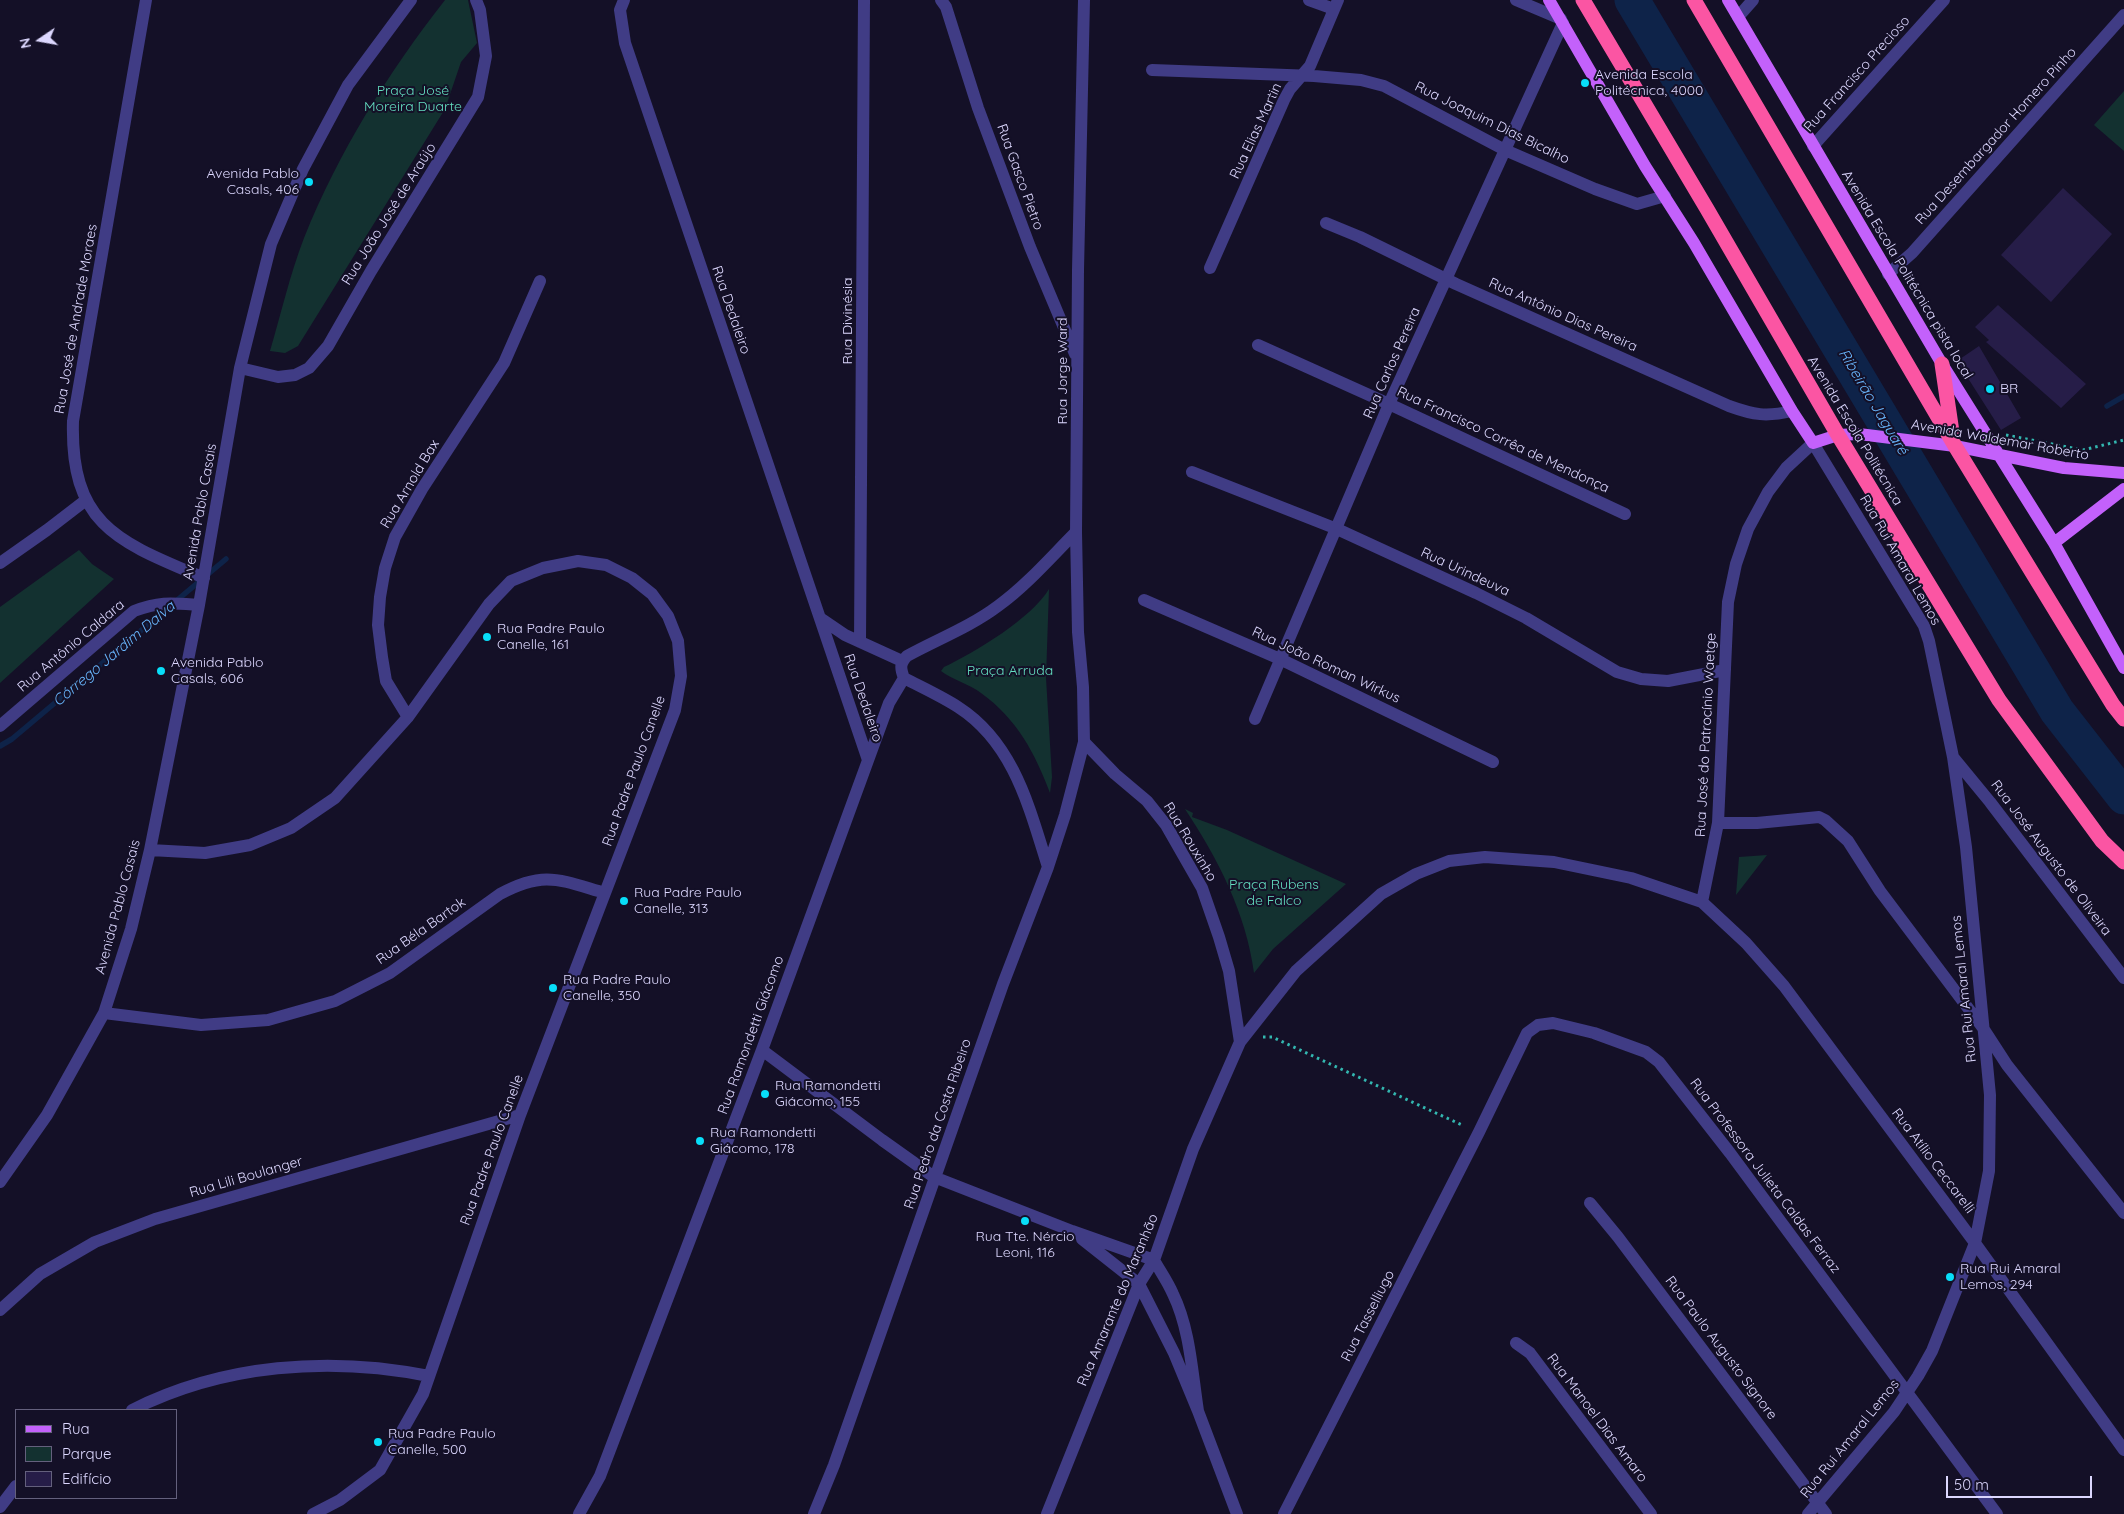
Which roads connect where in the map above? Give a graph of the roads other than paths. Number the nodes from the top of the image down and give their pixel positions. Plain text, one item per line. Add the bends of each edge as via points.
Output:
1 (146, 0) edge
2 (411, 0) edge
3 (476, 0) edge
4 (864, 0) edge
5 (941, 0) edge
6 (1084, 0) edge
7 (1309, 0) edge
8 (1516, 0) edge
9 (1549, 0) edge
10 (1583, 0) edge
11 (1694, 0) edge
12 (1728, 0) edge
13 (1753, 0) edge
14 (1944, 0) edge
15 (622, 5) edge
16 (1336, 5) edge
17 (2124, 15) edge
18 (1738, 17) junction
19 (1562, 21) junction
20 (1152, 70) dead end
21 (1302, 76) junction
22 (1813, 146) junction
23 (1505, 150) junction
24 (1665, 196) junction
25 (1326, 223) dead end
26 (1210, 268) dead end
27 (1888, 274) junction
28 (1446, 278) junction
29 (540, 281) dead end
30 (1258, 345) dead end
31 (1078, 361) junction
32 (1942, 364) junction
33 (240, 368) junction
34 (1389, 404) junction
35 (1792, 411) junction
36 (1838, 436) junction
37 (1813, 444) junction
38 (1955, 446) junction
39 (1997, 454) junction
40 (1192, 472) dead end
41 (2124, 473) edge
42 (2124, 489) edge
43 (86, 500) junction
44 (1625, 514) dead end
45 (1337, 529) junction
46 (1076, 532) junction
47 (2054, 544) junction
48 (0, 563) edge
49 (204, 578) junction
50 (1144, 600) dead end
51 (199, 606) junction
52 (820, 618) junction
53 (860, 642) junction
54 (1280, 659) junction
55 (902, 661) junction
56 (2124, 668) edge
57 (1725, 670) junction
58 (904, 678) junction
59 (408, 717) junction
60 (1255, 719) dead end
61 (2124, 719) edge
62 (0, 726) edge
63 (1084, 742) junction
64 (1953, 757) junction
65 (868, 760) junction
66 (1493, 762) dead end
67 (1718, 822) junction
68 (150, 850) junction
69 (2124, 862) edge
70 (1048, 866) junction
71 (605, 893) junction
72 (1702, 902) junction
73 (2124, 978) edge
74 (104, 1013) junction
75 (1983, 1028) junction
76 (1240, 1042) junction
77 (762, 1050) junction
78 (520, 1115) junction
79 (1479, 1132) joint
80 (934, 1177) junction
81 (0, 1182) edge
82 (1590, 1203) dead end
83 (2124, 1213) edge
84 (1072, 1231) junction
85 (1975, 1243) junction
86 (1154, 1260) junction
87 (1139, 1284) junction
88 (0, 1310) edge
89 (1516, 1344) dead end
90 (429, 1376) junction
91 (1907, 1392) junction
92 (134, 1409) edge
93 (1198, 1411) junction
94 (2124, 1450) edge
95 (15, 1487) edge
96 (1818, 1503) junction
97 (0, 1507) edge
98 (313, 1514) edge
99 (579, 1514) edge
100 (814, 1514) edge
101 (1047, 1514) edge
102 (1237, 1514) edge
103 (1284, 1514) edge
104 (1651, 1514) edge
105 (1808, 1514) edge
106 (1826, 1514) edge
107 (1997, 1514) edge

1 - 43 street, Rua José de Andrade Moraes via 73,421 75,468
2 - 33 street, Avenida Pablo Casais via 348,85 303,169 272,244
3 - 33 street, Rua João José de Araújo via 486,56 478,97 328,346 310,368 295,375 278,377
4 - 53 street, Rua Divinésia
5 - 31 street, Rua Gasco Pietro via 1026,238
6 - 31 street, Rua Jorge Ward
7 - 16 street
8 - 19 street
9 - 19 main road
10 - 36 highway, Avenida Escola Politécnica
11 - 38 highway
12 - 18 main road, Avenida Escola Politécnica pista local
13 - 18 street
14 - 22 street, Rua Francisco Precioso
15 - 52 street, Rua Dedaleiro via 625,43
16 - 21 street, Rua Elias Martin via 1310,66
17 - 27 street, Rua Desembargador Homero Pinho via 1912,253
18 - 22 main road, Avenida Escola Politécnica pista local
19 - 23 street, Rua Carlos Pereira
19 - 24 main road
20 - 21 street, Rua Joaquim Dias Bicalho
21 - 23 street, Rua Joaquim Dias Bicalho via 1361,80 1384,86
21 - 26 street, Rua Elias Martin via 1284,100
22 - 27 main road, Avenida Escola Politécnica pista local
23 - 24 street, Rua Joaquim Dias Bicalho via 1637,204
23 - 28 street, Rua Carlos Pereira
24 - 35 main road
25 - 28 street, Rua Antônio Dias Pereira
27 - 32 main road, Avenida Escola Politécnica pista local
28 - 34 street, Rua Carlos Pereira
28 - 35 street, Rua Antônio Dias Pereira via 1729,406 1753,415 1771,416
29 - 59 street, Rua Arnold Bax via 504,363 413,505 395,537 385,568 378,625 382,657 386,680
30 - 34 street, Rua Francisco Corrêa de Mendonça
31 - 46 street, Rua Jorge Ward
32 - 38 highway
32 - 39 main road, Avenida Escola Politécnica pista local
33 - 49 street, Avenida Pablo Casais
34 - 44 street, Rua Francisco Corrêa de Mendonça
34 - 45 street, Rua Carlos Pereira
35 - 37 main road
36 - 37 main road, Avenida Waldemar Roberto
36 - 38 main road, Avenida Waldemar Roberto via 1860,434
36 - 69 highway, Avenida Escola Politécnica via 1999,700 2102,841
37 - 57 street, Rua José do Patrocínio Waetge via 1786,468 1768,492 1748,529 1728,602
37 - 64 street, Rua Rui Amaral Lemos via 1924,626
38 - 39 main road, Avenida Waldemar Roberto
38 - 61 highway
39 - 41 main road, Avenida Waldemar Roberto via 2064,468
39 - 47 main road, Avenida Escola Politécnica pista local
40 - 45 street, Rua Urindeuva
42 - 47 main road
43 - 48 street
43 - 49 street, Rua José de Andrade Moraes via 104,527 145,553
45 - 54 street, Rua Carlos Pereira
45 - 57 street, Rua Urindeuva via 1518,614 1616,672 1641,679 1668,681
46 - 55 street via 997,606
46 - 63 street, Rua Jorge Ward
47 - 56 main road, Avenida Escola Politécnica pista local
49 - 51 street, Avenida Pablo Casais
50 - 54 street, Rua João Roman Wirkus
51 - 62 street, Rua Antônio Caldara via 166,602 134,611
51 - 68 street, Avenida Pablo Casais
52 - 53 street, Rua Dedaleiro
52 - 65 street, Rua Dedaleiro
53 - 55 street, Rua Dedaleiro
54 - 60 street, Rua Carlos Pereira
54 - 66 street, Rua João Roman Wirkus
55 - 58 street via 900,669
57 - 67 street, Rua José do Patrocínio Waetge
58 - 65 street, Rua Ramondetti Giácomo via 889,703
58 - 70 street via 957,706 998,742 1018,777
59 - 68 street, Rua Padre Paulo Canelle via 335,798 291,828 250,845 205,853
59 - 71 street, Rua Padre Paulo Canelle via 488,604 511,581 543,568 578,561 606,565 632,578 652,594 668,616 678,641 681,676 675,710
63 - 70 street, Rua Pedro da Costa Ribeiro
63 - 76 street, Rua Rouxinho via 1114,774 1147,801 1166,825 1202,888 1229,971
64 - 73 street, Rua José Augusto de Oliveira
64 - 75 street, Rua Rui Amaral Lemos via 1966,847
65 - 77 street, Rua Ramondetti Giácomo
67 - 72 street, Rua José do Patrocínio Waetge
67 - 75 street via 1819,817 1825,820 1848,841 1880,891
68 - 74 street, Avenida Pablo Casais via 131,929
70 - 80 street, Rua Pedro da Costa Ribeiro
71 - 74 street, Rua Béla Bartok via 559,880 533,879 514,886 390,973 335,1001 268,1020 201,1025
71 - 78 street, Rua Padre Paulo Canelle
72 - 76 street via 1631,878 1554,862 1485,857 1449,861 1388,890 1354,916 1296,971
72 - 85 street, Rua Atílio Ceccarelli via 1746,943 1784,986
74 - 81 street, Avenida Pablo Casais via 47,1115
75 - 83 street via 2007,1065
75 - 85 street, Rua Rui Amaral Lemos via 1990,1095 1988,1171
76 - 86 street, Rua Amarante do Maranhão via 1193,1149
77 - 80 street
77 - 99 street, Rua Ramondetti Giácomo via 600,1476
78 - 88 street, Rua Lili Boulanger via 154,1219 95,1242 40,1274
78 - 90 street, Rua Padre Paulo Canelle
79 - 91 street, Rua Professora Julieta Caldas Ferraz via 1527,1033 1538,1025 1554,1023 1594,1032 1646,1052 1659,1062 1686,1095
79 - 103 street, Rua Tasselliugo
80 - 84 street
80 - 100 street, Rua Pedro da Costa Ribeiro
82 - 96 street, Rua Paulo Augusto Signore
84 - 86 street
84 - 87 street
85 - 91 street, Rua Rui Amaral Lemos via 1932,1351
85 - 94 street, Rua Atílio Ceccarelli
86 - 87 street, Rua Amarante do Maranhão
86 - 93 street via 1173,1294 1188,1341
87 - 93 street via 1174,1353
87 - 101 street, Rua Amarante do Maranhão
89 - 104 street, Rua Manoel Dias Amaro via 1530,1353
90 - 92 street via 393,1369 296,1365 230,1375 157,1397
90 - 98 street, Rua Padre Paulo Canelle via 423,1394 380,1470 340,1500
91 - 96 street, Rua Rui Amaral Lemos
91 - 107 street, Rua Professora Julieta Caldas Ferraz
93 - 102 street
95 - 97 street
96 - 105 street, Rua Rui Amaral Lemos
96 - 106 street, Rua Paulo Augusto Signore

